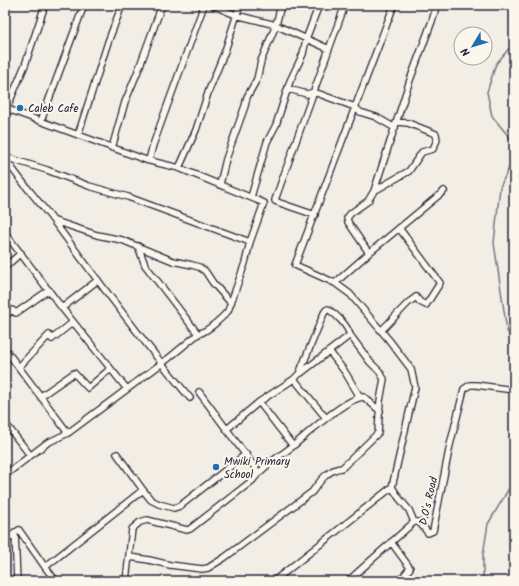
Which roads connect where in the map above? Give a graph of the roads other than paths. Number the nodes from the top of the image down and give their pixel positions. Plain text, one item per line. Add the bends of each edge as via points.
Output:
1 (45, 5) edge
2 (84, 5) edge
3 (122, 5) edge
4 (162, 5) edge
5 (204, 5) edge
6 (212, 5) edge
7 (240, 5) edge
8 (281, 5) edge
9 (319, 5) edge
10 (345, 5) edge
11 (394, 5) edge
12 (434, 5) edge
13 (236, 15) junction
14 (276, 25) junction
15 (306, 39) junction
16 (329, 49) junction
17 (288, 89) junction
18 (314, 92) junction
19 (355, 107) junction
20 (6, 108) edge
21 (41, 121) junction
22 (397, 122) junction
23 (395, 128) junction
24 (78, 135) junction
25 (112, 148) junction
26 (5, 158) edge
27 (149, 160) junction
28 (179, 168) junction
29 (220, 184) junction
30 (374, 191) junction
31 (444, 191) dead end
32 (251, 197) junction
33 (315, 215) junction
34 (54, 221) junction
35 (399, 228) junction
36 (5, 233) edge
37 (250, 242) junction
38 (138, 246) junction
39 (21, 253) junction
40 (369, 253) junction
41 (5, 267) edge
42 (98, 280) junction
43 (336, 283) junction
44 (49, 290) junction
45 (230, 303) junction
46 (62, 308) junction
47 (5, 318) edge
48 (73, 322) junction
49 (381, 331) junction
50 (198, 334) junction
51 (350, 336) junction
52 (5, 349) edge
53 (329, 352) junction
54 (162, 363) junction
55 (19, 367) junction
56 (110, 369) junction
57 (299, 374) junction
58 (294, 379) junction
59 (127, 389) junction
60 (514, 390) edge
61 (199, 392) dead end
62 (41, 396) junction
63 (360, 397) junction
64 (190, 398) dead end
65 (259, 402) junction
66 (380, 411) junction
67 (326, 418) junction
68 (5, 422) edge
69 (227, 429) junction
70 (68, 433) junction
71 (293, 446) junction
72 (117, 454) dead end
73 (246, 454) junction
74 (30, 455) junction
75 (259, 473) junction
76 (5, 475) edge
77 (392, 487) junction
78 (143, 490) junction
79 (414, 522) junction
80 (15, 532) junction
81 (5, 541) edge
82 (391, 542) junction
83 (130, 556) junction
84 (45, 567) junction
85 (17, 581) edge
86 (56, 581) edge
87 (126, 581) edge
88 (274, 581) edge
89 (348, 581) edge
90 (397, 581) edge

1 - 20 street via 25,65
2 - 21 street
3 - 24 street
4 - 25 street via 125,102
5 - 27 street
6 - 13 street
7 - 13 street
8 - 14 street
9 - 15 street
10 - 16 street
11 - 19 street
12 - 22 street via 436,8
13 - 14 street
13 - 28 street via 196,130
14 - 15 street
14 - 29 street via 261,61 257,79 247,97
15 - 16 street
15 - 17 street via 303,54
16 - 18 street
17 - 18 street via 307,94
17 - 32 street via 276,125 267,142
18 - 19 street
18 - 33 street via 275,201
19 - 23 street via 360,112 376,117
19 - 33 street
20 - 21 street
21 - 24 street
22 - 23 street
22 - 30 street via 408,122 436,134 436,143 433,149 422,152 409,171
23 - 30 street
24 - 25 street
25 - 27 street
26 - 34 street
26 - 37 street via 128,197
27 - 28 street
28 - 29 street
29 - 32 street
30 - 40 street via 368,201 347,218
31 - 35 street
32 - 37 street via 264,204
33 - 43 street via 295,265
34 - 38 street
34 - 42 street
35 - 40 street
35 - 49 street via 440,283 426,305 416,296
36 - 39 street
37 - 45 street
38 - 45 street via 205,271
38 - 50 street via 145,265
39 - 41 street
39 - 44 street
40 - 43 street
42 - 46 street
42 - 54 street
43 - 49 street via 350,294
44 - 46 street
44 - 47 street via 16,313 12,310
45 - 50 street via 223,317
46 - 48 street
48 - 55 street via 52,339 48,335
48 - 56 street
49 - 77 street via 411,369 415,387
50 - 54 street
51 - 53 street
51 - 57 street via 336,314 326,310
51 - 66 street via 384,380
52 - 55 street
53 - 57 street
53 - 63 street
54 - 59 street
54 - 64 street
55 - 62 street
56 - 59 street
56 - 62 street via 88,388 74,373
57 - 58 street
58 - 65 street
58 - 67 street
59 - 70 street
60 - 79 street, D.O's Road via 470,385 464,389 432,531 428,532 419,522
61 - 69 street
62 - 70 street
63 - 66 street via 364,397
63 - 67 street
65 - 69 street
65 - 71 street
66 - 83 street via 378,433 342,468 331,471 321,479 312,492 208,568 170,566
67 - 71 street
68 - 74 street
69 - 73 street
70 - 74 street
71 - 75 street
72 - 78 street
73 - 75 street
73 - 78 street via 180,506 174,508 151,500
74 - 76 street
75 - 83 street via 190,529 147,520 140,522 132,529
77 - 79 street via 409,510
77 - 88 street
78 - 84 street
79 - 82 street, D.O's Road
80 - 81 street
80 - 84 street via 19,530
80 - 85 street
82 - 89 street, D.O's Road
82 - 90 street via 410,568
83 - 87 street
84 - 86 street

